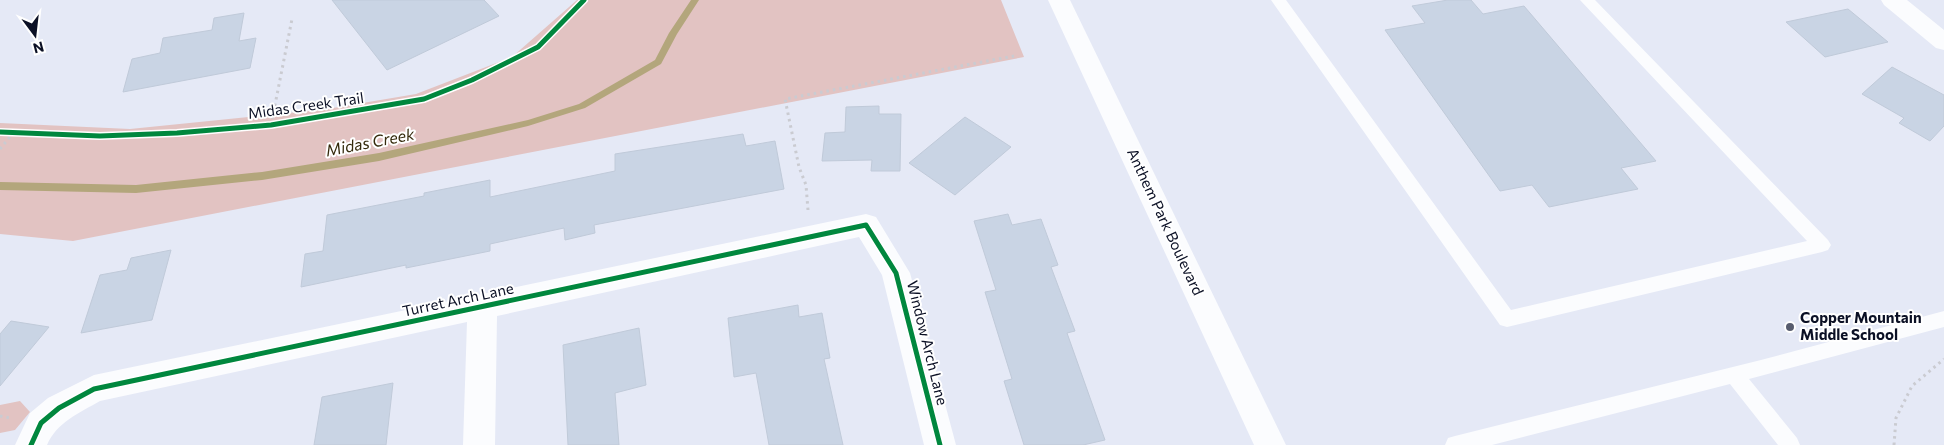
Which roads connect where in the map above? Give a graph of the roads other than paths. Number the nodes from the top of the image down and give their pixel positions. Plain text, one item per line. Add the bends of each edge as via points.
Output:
1 (1059, 0) edge
2 (1278, 0) edge
3 (1587, 0) edge
4 (1892, 0) edge
5 (1944, 42) edge
6 (866, 225) joint
7 (482, 308) junction
8 (1944, 319) edge
9 (1734, 375) junction
10 (1495, 440) edge
11 (31, 445) edge
12 (479, 445) edge
13 (940, 445) edge
14 (1270, 445) edge
15 (1455, 445) edge
16 (1790, 445) edge

1 - 14 street, Anthem Park Boulevard
2 - 3 lane via 1507,319 1822,245
4 - 5 street
6 - 7 street, Turret Arch Lane
6 - 13 street, Window Arch Lane via 896,273
7 - 11 street, Turret Arch Lane via 94,389 59,408 41,423
7 - 12 street
8 - 9 lane
9 - 10 lane
9 - 16 lane
10 - 15 lane

